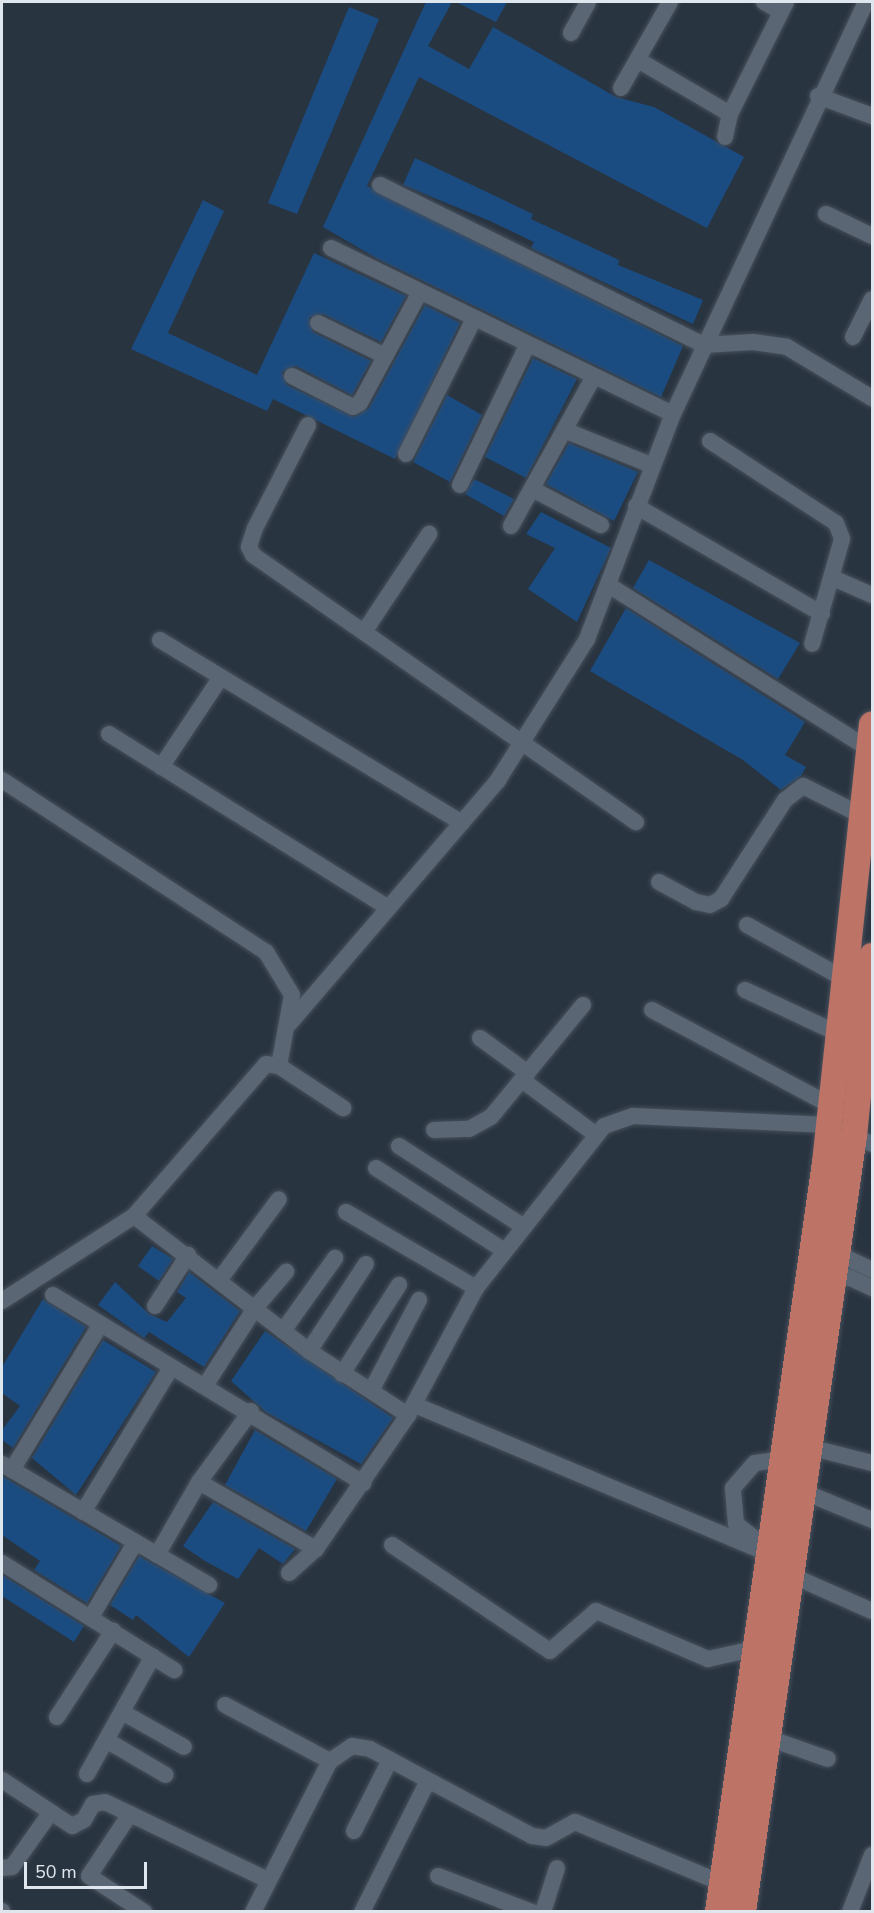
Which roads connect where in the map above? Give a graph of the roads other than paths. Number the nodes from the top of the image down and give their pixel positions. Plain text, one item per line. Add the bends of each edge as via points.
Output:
1 (588, 2) edge
2 (670, 2) edge
3 (764, 2) edge
4 (866, 2) edge
5 (783, 6) edge
6 (571, 33) dead end
7 (638, 60) junction
8 (621, 88) dead end
9 (818, 96) junction
10 (730, 114) junction
11 (873, 116) edge
12 (725, 137) dead end
13 (380, 186) dead end
14 (826, 214) dead end
15 (873, 236) edge
16 (331, 248) dead end
17 (420, 292) junction
18 (873, 299) edge
19 (474, 319) junction
20 (318, 323) dead end
21 (852, 337) dead end
22 (704, 345) junction
23 (527, 346) junction
24 (385, 356) junction
25 (292, 376) dead end
26 (594, 376) junction
27 (873, 398) edge
28 (673, 414) junction
29 (308, 425) dead end
30 (564, 430) junction
31 (710, 441) dead end
32 (406, 454) dead end
33 (651, 465) junction
34 (460, 485) dead end
35 (532, 489) junction
36 (636, 506) junction
37 (601, 525) dead end
38 (511, 526) dead end
39 (429, 534) dead end
40 (833, 578) junction
41 (610, 586) junction
42 (873, 595) edge
43 (822, 614) junction
44 (364, 632) junction
45 (160, 640) dead end
46 (812, 644) dead end
47 (221, 677) junction
48 (873, 725) edge
49 (109, 734) dead end
50 (524, 744) junction
51 (870, 750) junction
52 (161, 767) junction
53 (2, 780) edge
54 (863, 816) junction
55 (636, 822) dead end
56 (462, 823) junction
57 (659, 882) dead end
58 (385, 906) junction
59 (747, 925) dead end
60 (873, 956) edge
61 (845, 980) junction
62 (745, 990) dead end
63 (583, 1005) dead end
64 (652, 1010) dead end
65 (290, 1023) junction
66 (839, 1034) junction
67 (480, 1038) dead end
68 (279, 1066) junction
69 (525, 1077) junction
70 (343, 1108) dead end
71 (830, 1115) junction
72 (434, 1130) dead end
73 (861, 1133) edge
74 (596, 1134) junction
75 (399, 1146) dead end
76 (376, 1168) dead end
77 (279, 1199) dead end
78 (345, 1212) dead end
79 (134, 1216) junction
80 (524, 1227) junction
81 (506, 1251) junction
82 (188, 1255) junction
83 (335, 1258) dead end
84 (835, 1261) junction
85 (366, 1264) dead end
86 (873, 1270) edge
87 (286, 1272) dead end
88 (2, 1278) edge
89 (219, 1280) junction
90 (399, 1286) dead end
91 (16, 1287) junction
92 (476, 1288) junction
93 (873, 1288) edge
94 (54, 1295) dead end
95 (2, 1300) edge
96 (419, 1300) dead end
97 (154, 1306) dead end
98 (255, 1308) junction
99 (100, 1325) junction
100 (283, 1331) junction
101 (309, 1351) junction
102 (171, 1368) junction
103 (342, 1374) junction
104 (205, 1386) junction
105 (370, 1391) junction
106 (411, 1410) junction
107 (251, 1411) junction
108 (809, 1447) junction
109 (783, 1459) junction
110 (873, 1463) edge
111 (7, 1467) edge
112 (200, 1482) junction
113 (363, 1483) junction
114 (804, 1492) junction
115 (83, 1512) junction
116 (873, 1520) edge
117 (135, 1543) junction
118 (392, 1545) dead end
119 (316, 1549) junction
120 (157, 1555) junction
121 (783, 1561) junction
122 (2, 1563) edge
123 (289, 1573) dead end
124 (209, 1585) dead end
125 (873, 1611) edge
126 (91, 1617) junction
127 (113, 1631) junction
128 (758, 1648) junction
129 (153, 1656) junction
130 (174, 1670) dead end
131 (225, 1705) dead end
132 (122, 1712) junction
133 (57, 1717) dead end
134 (771, 1739) junction
135 (106, 1740) junction
136 (184, 1747) dead end
137 (828, 1759) dead end
138 (390, 1760) junction
139 (330, 1761) junction
140 (87, 1774) dead end
141 (166, 1775) dead end
142 (2, 1780) edge
143 (428, 1781) junction
144 (51, 1812) junction
145 (130, 1814) junction
146 (354, 1831) dead end
147 (873, 1856) edge
148 (2, 1868) edge
149 (557, 1868) dead end
150 (438, 1876) dead end
151 (268, 1880) junction
152 (738, 1895) edge
153 (144, 1911) edge
154 (253, 1911) edge
155 (362, 1911) edge
156 (532, 1911) edge
157 (543, 1911) edge
158 (718, 1911) edge
159 (850, 1911) edge

1 - 6 street
2 - 7 street
3 - 5 street
4 - 9 street
5 - 10 street
7 - 8 street
7 - 10 street
9 - 11 street
9 - 22 street
10 - 12 street
13 - 22 street
14 - 15 street
16 - 17 street
17 - 19 street
17 - 24 street
18 - 21 street
19 - 23 street
19 - 32 street
20 - 24 street
22 - 27 street via 753,342 787,347
22 - 28 street
23 - 26 street
23 - 34 street
24 - 25 street via 353,407
26 - 28 street
26 - 30 street
28 - 33 street
29 - 44 street via 249,547
30 - 33 street
30 - 35 street
31 - 40 street via 831,515 842,539
33 - 36 street
35 - 37 street
35 - 38 street
36 - 41 street
36 - 43 street
39 - 44 street
40 - 42 street
40 - 43 street
41 - 50 street via 587,639
41 - 51 street
43 - 46 street
44 - 50 street
45 - 47 street
47 - 52 street
47 - 56 street
48 - 51 highway
49 - 52 street
50 - 55 street
50 - 56 street
51 - 54 highway
52 - 58 street
53 - 65 street via 266,952 289,986
54 - 57 street via 803,786 785,800 721,898 710,905 696,902
54 - 61 highway
56 - 58 street
58 - 65 street
59 - 61 street
60 - 73 highway
61 - 66 highway
62 - 66 street
63 - 69 street
64 - 71 street
65 - 68 street
66 - 71 highway
67 - 69 street
68 - 70 street
68 - 79 street via 266,1064 257,1072
69 - 72 street via 479,1126
69 - 74 street
71 - 73 street
71 - 74 street via 633,1116 616,1119
71 - 109 highway
73 - 84 highway
74 - 80 street
75 - 80 street
76 - 81 street
77 - 89 street
78 - 92 street
79 - 82 street
79 - 91 street
80 - 81 street
81 - 92 street
82 - 89 street
82 - 97 street
83 - 100 street
84 - 86 street
84 - 93 street
84 - 108 highway
85 - 101 street
87 - 98 street
88 - 91 street
89 - 98 street
90 - 103 street
91 - 95 street
92 - 106 street
94 - 99 street
96 - 105 street
98 - 100 street
98 - 104 street
99 - 102 street
99 - 111 street
100 - 101 street
101 - 103 street
102 - 104 street
102 - 115 street
103 - 105 street
104 - 107 street
105 - 106 street
106 - 113 street
106 - 121 street
107 - 112 street
107 - 113 street
108 - 110 street
108 - 114 highway
109 - 121 highway
109 - 121 street via 755,1463 733,1488 736,1524
111 - 115 street
112 - 119 street
112 - 120 street
113 - 119 street
114 - 116 street
114 - 121 highway
115 - 117 street
117 - 120 street
117 - 126 street
118 - 128 street via 550,1651 596,1611 708,1659
119 - 123 street
120 - 124 street
121 - 125 street
121 - 128 highway
121 - 134 highway
122 - 126 street
126 - 127 street
127 - 129 street
127 - 133 street
128 - 152 highway
129 - 130 street
129 - 132 street
131 - 139 street
132 - 135 street
132 - 136 street
134 - 137 street
134 - 152 highway
135 - 140 street
135 - 141 street
138 - 139 street via 352,1746
138 - 143 street
138 - 146 street
139 - 151 street
142 - 144 street
143 - 152 street via 532,1836 546,1838 575,1822
143 - 155 street
144 - 145 street via 72,1826 99,1801
144 - 148 street via 12,1867
145 - 151 street
145 - 153 street via 89,1876
147 - 159 street
149 - 157 street
150 - 156 street
151 - 154 street
152 - 158 highway

